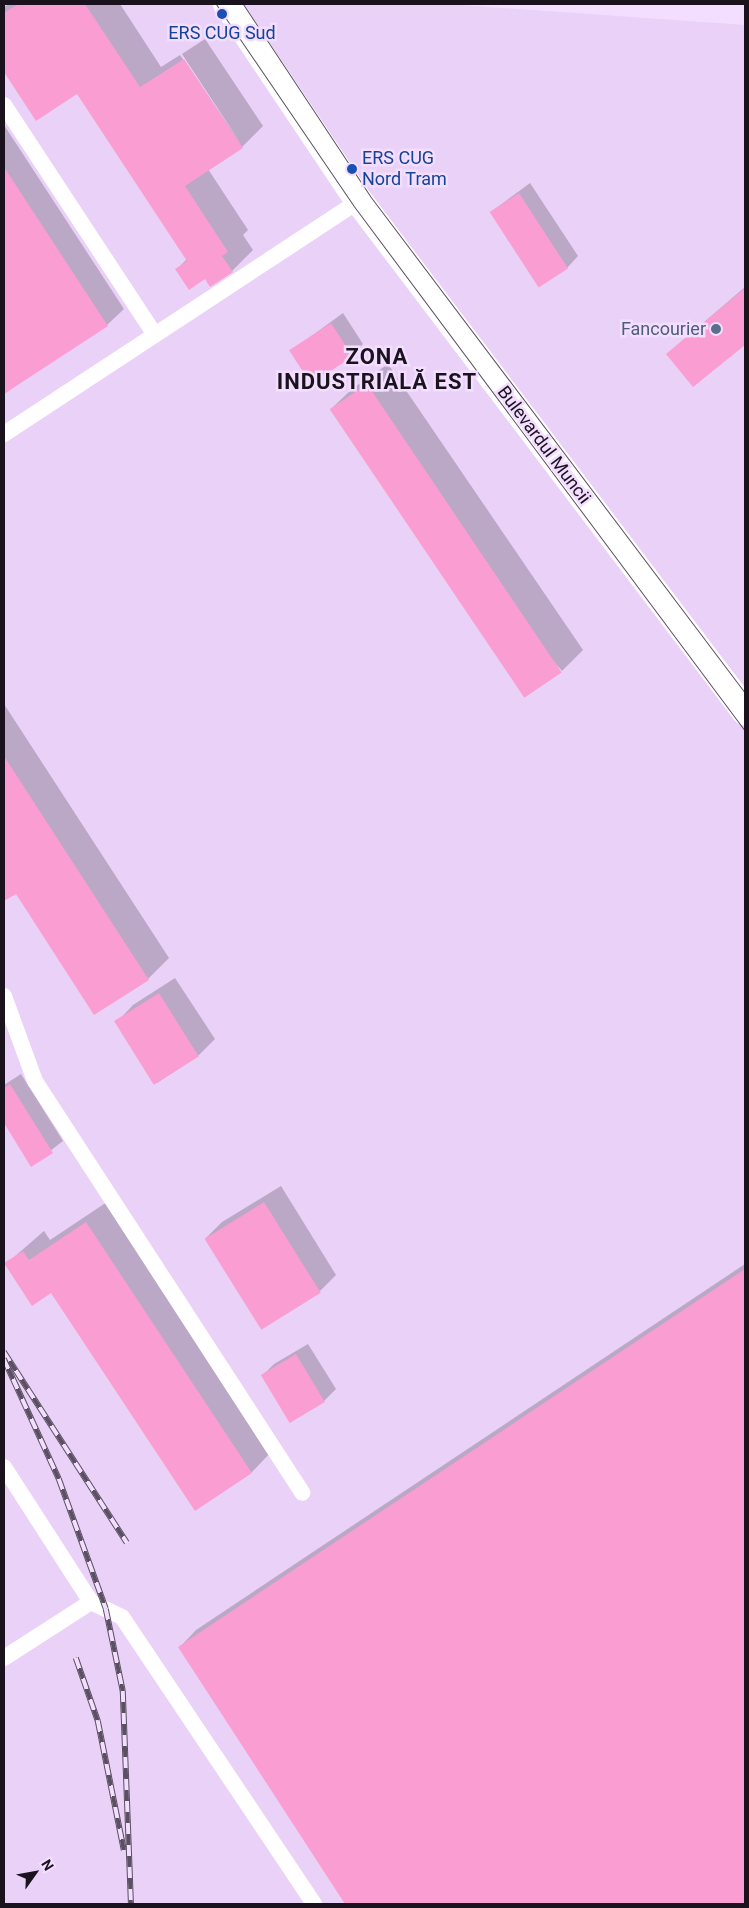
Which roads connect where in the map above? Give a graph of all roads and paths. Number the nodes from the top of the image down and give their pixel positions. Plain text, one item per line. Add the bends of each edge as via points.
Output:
1 (227, 4) edge
2 (4, 106) edge
3 (359, 201) junction
4 (155, 335) junction
5 (4, 434) edge
6 (745, 711) edge
7 (4, 996) edge
8 (4, 1467) edge
9 (303, 1492) dead end
10 (91, 1602) junction
11 (4, 1658) edge
12 (314, 1904) edge

1 - 3 main road, Bulevardul Muncii
2 - 4 lane
3 - 4 lane
3 - 6 main road, Bulevardul Muncii
4 - 5 lane
7 - 9 lane via 35,1081
8 - 10 lane
10 - 11 lane
10 - 12 lane via 122,1617

